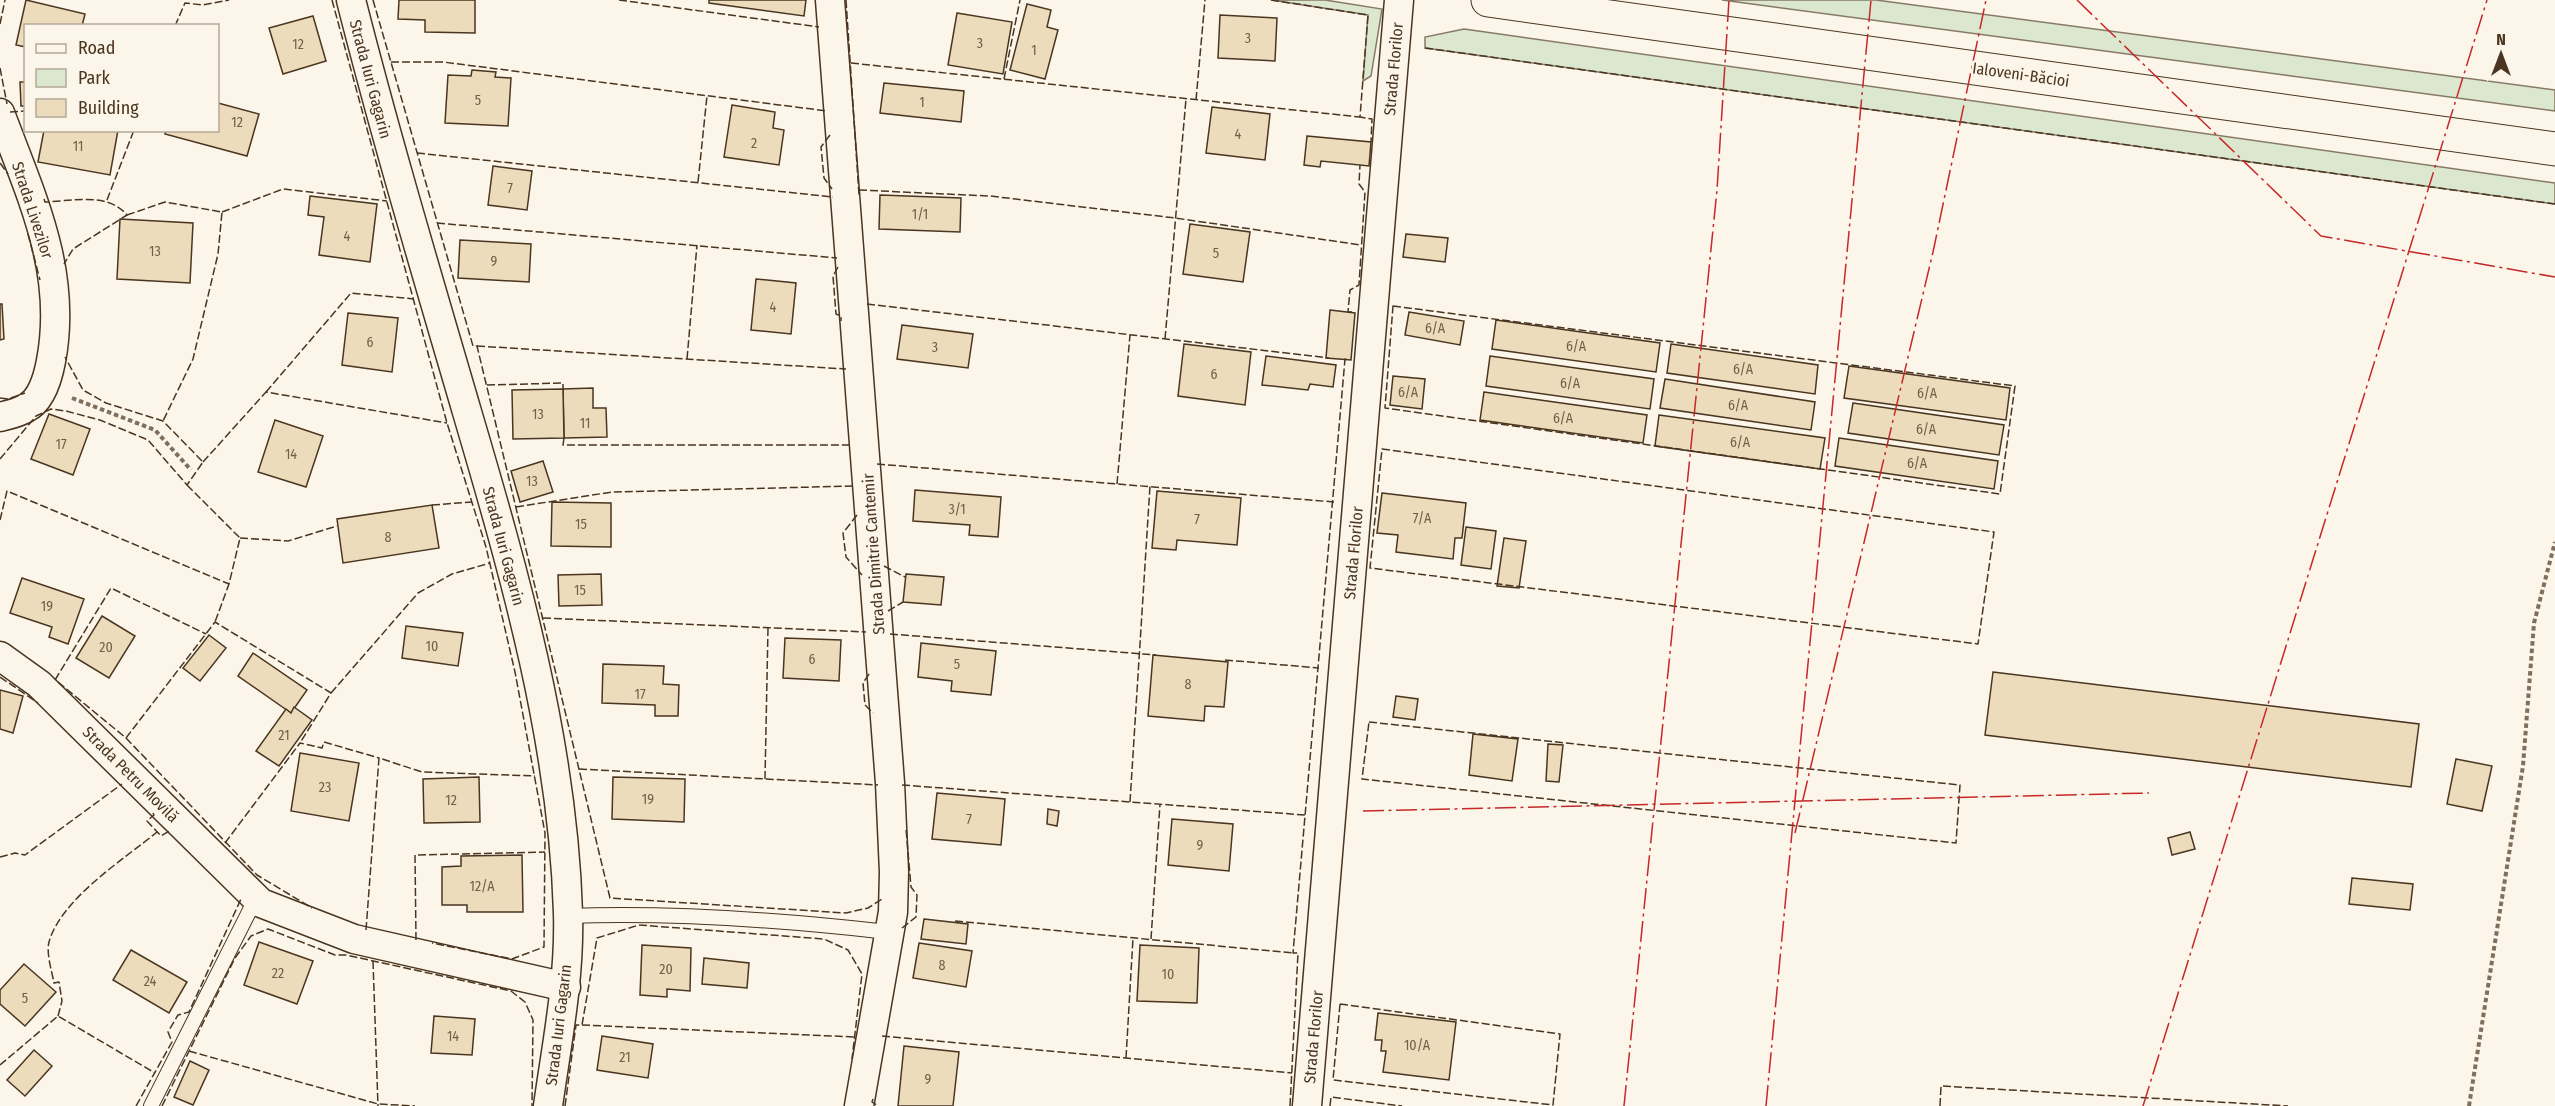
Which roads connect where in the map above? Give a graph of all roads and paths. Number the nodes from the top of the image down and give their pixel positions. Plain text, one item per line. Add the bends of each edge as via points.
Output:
1 (351, 0) edge
2 (830, 0) edge
3 (1399, 0) edge
4 (1488, 0) edge
5 (0, 113) edge
6 (2555, 149) edge
7 (47, 380) junction
8 (0, 417) edge
9 (191, 470) dead end
10 (2555, 542) edge
11 (0, 656) edge
12 (256, 898) junction
13 (568, 916) junction
14 (888, 932) junction
15 (566, 987) junction
16 (151, 1106) edge
17 (548, 1106) edge
18 (858, 1106) edge
19 (1308, 1106) edge
20 (2469, 1106) edge

1 - 13 street, Strada Iuri Gagarin via 536,666 554,761
2 - 14 street, Strada Dimitrie Cantemir via 890,783 894,872
3 - 19 street, Strada Florilor
4 - 6 main road, Ialoveni-Băcioi
5 - 7 street, Strada Livezilor via 50,254 57,298
7 - 8 street, Strada Livezilor via 28,408
7 - 9 path via 62,394 155,430
10 - 20 path via 2534,623 2523,766
11 - 12 street, Strada Petru Movilă via 39,684
12 - 15 street, Strada Petru Movilă via 354,939
12 - 16 lane
13 - 14 lane via 639,913
13 - 15 street, Strada Iuri Gagarin
14 - 18 street, Strada Dimitrie Cantemir
15 - 17 street, Strada Iuri Gagarin

